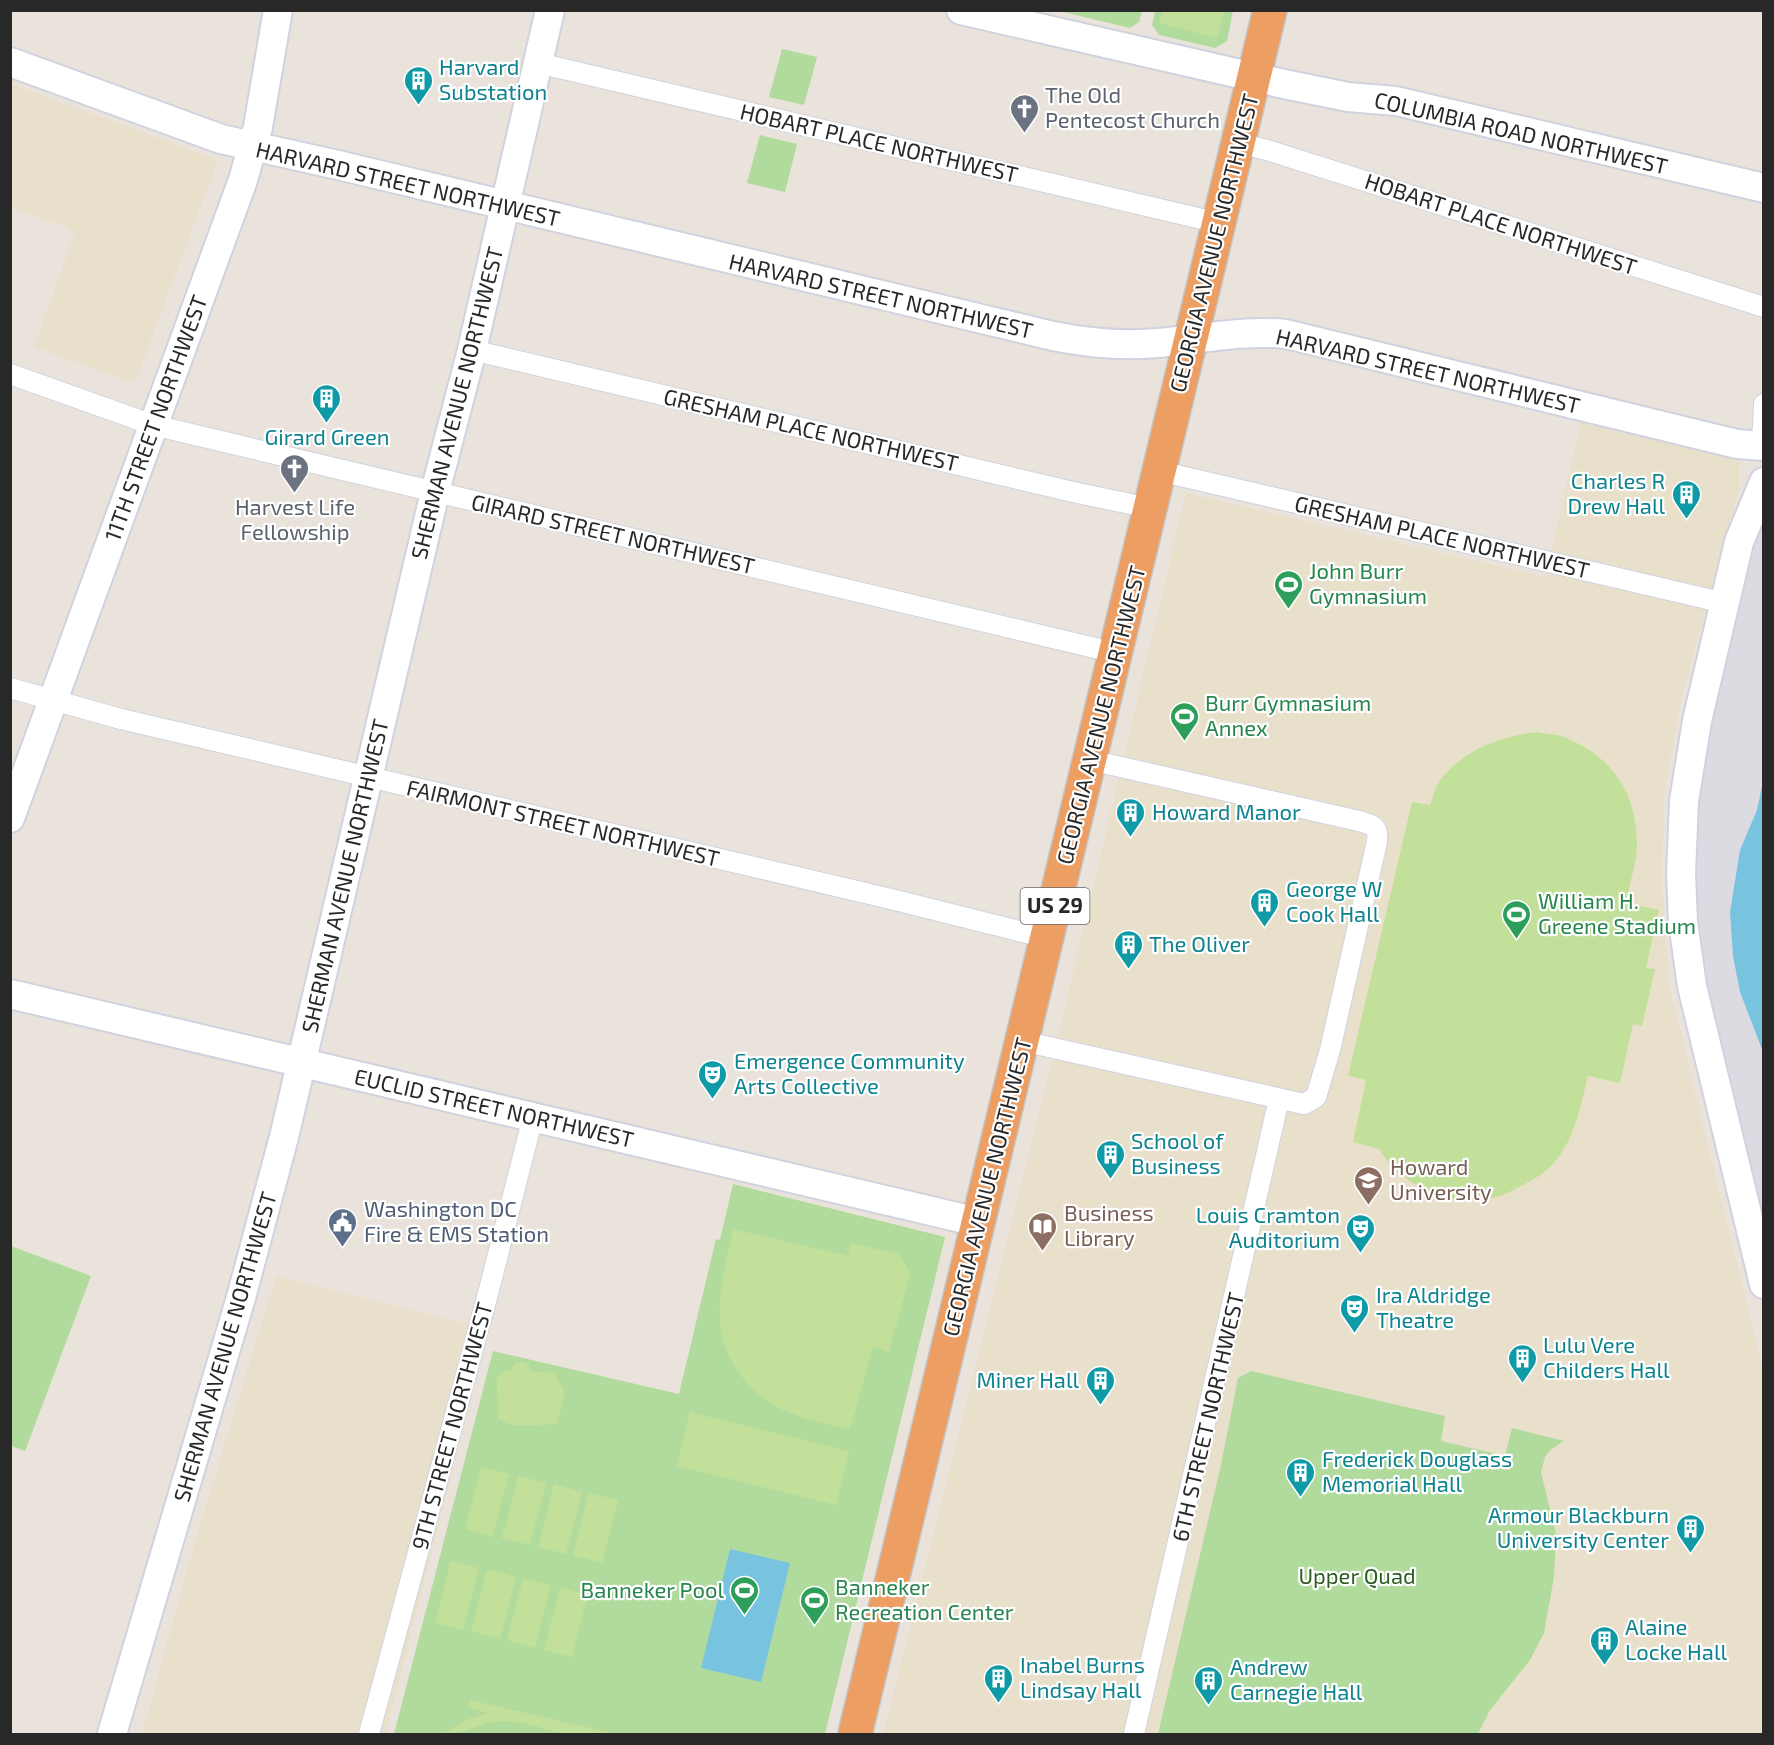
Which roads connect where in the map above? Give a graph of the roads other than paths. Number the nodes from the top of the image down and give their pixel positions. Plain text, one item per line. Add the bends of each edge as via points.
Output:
1 (278, 10) edge
2 (550, 10) edge
3 (961, 10) edge
4 (1270, 10) edge
5 (10, 62) edge
6 (538, 63) junction
7 (1254, 77) junction
8 (1238, 143) junction
9 (253, 147) junction
10 (1764, 188) edge
11 (505, 206) junction
12 (1219, 223) junction
13 (1764, 307) edge
14 (1191, 338) junction
15 (472, 350) junction
16 (10, 374) edge
17 (1764, 404) edge
18 (153, 425) junction
19 (1763, 446) edge
20 (1160, 471) junction
21 (1764, 482) edge
22 (435, 492) junction
23 (1150, 508) junction
24 (1739, 542) junction
25 (1725, 603) junction
26 (1116, 652) junction
27 (10, 688) edge
28 (53, 702) junction
29 (1090, 760) junction
30 (368, 777) junction
31 (10, 818) edge
32 (1047, 938) junction
33 (10, 994) edge
34 (1022, 1041) junction
35 (301, 1062) junction
36 (1279, 1099) junction
37 (533, 1117) junction
38 (978, 1222) junction
39 (1764, 1284) edge
40 (112, 1734) edge
41 (369, 1734) edge
42 (855, 1734) edge
43 (1134, 1734) edge

1 - 9 main road, 11TH STREET NORTHWEST
2 - 6 main road, SHERMAN AVENUE NORTHWEST
3 - 7 main road, COLUMBIA ROAD NORTHWEST
4 - 7 highway, GEORGIA AVENUE NORTHWEST / US 29
5 - 9 main road, HARVARD STREET NORTHWEST via 221,139
6 - 11 main road, SHERMAN AVENUE NORTHWEST
6 - 12 street, HOBART PLACE NORTHWEST
7 - 8 highway, GEORGIA AVENUE NORTHWEST / US 29
7 - 10 main road, COLUMBIA ROAD NORTHWEST via 1348,97 1396,101
8 - 12 highway, GEORGIA AVENUE NORTHWEST / US 29
8 - 13 street, HOBART PLACE NORTHWEST
9 - 11 main road, HARVARD STREET NORTHWEST
9 - 18 main road, 11TH STREET NORTHWEST
11 - 14 main road, HARVARD STREET NORTHWEST via 1063,338 1137,344
11 - 15 main road, SHERMAN AVENUE NORTHWEST
12 - 14 highway, GEORGIA AVENUE NORTHWEST / US 29
14 - 19 main road, HARVARD STREET NORTHWEST via 1250,333 1292,335 1737,444
14 - 20 highway, GEORGIA AVENUE NORTHWEST / US 29
15 - 22 main road, SHERMAN AVENUE NORTHWEST
15 - 23 street, GRESHAM PLACE NORTHWEST
16 - 18 street, GIRARD STREET NORTHWEST
17 - 19 street
18 - 22 street, GIRARD STREET NORTHWEST
18 - 28 main road, 11TH STREET NORTHWEST
19 - 24 main road via 1743,502
20 - 23 highway, GEORGIA AVENUE NORTHWEST / US 29
20 - 25 street, GRESHAM PLACE NORTHWEST
21 - 24 main road
22 - 26 street, GIRARD STREET NORTHWEST
22 - 30 main road, SHERMAN AVENUE NORTHWEST
23 - 26 highway, GEORGIA AVENUE NORTHWEST / US 29
24 - 25 main road
25 - 39 main road via 1689,767 1682,826 1681,896 1696,1008
26 - 29 highway, GEORGIA AVENUE NORTHWEST / US 29
27 - 28 street, FAIRMONT STREET NORTHWEST
28 - 30 street, FAIRMONT STREET NORTHWEST
28 - 31 main road, 11TH STREET NORTHWEST
29 - 32 highway, GEORGIA AVENUE NORTHWEST / US 29
29 - 36 street via 1371,824 1377,829 1330,1050 1316,1097 1304,1104
30 - 32 street, FAIRMONT STREET NORTHWEST
30 - 35 main road, SHERMAN AVENUE NORTHWEST
32 - 34 highway, GEORGIA AVENUE NORTHWEST / US 29
33 - 35 main road, EUCLID STREET NORTHWEST
34 - 36 street
34 - 38 highway, GEORGIA AVENUE NORTHWEST / US 29
35 - 37 main road, EUCLID STREET NORTHWEST
35 - 40 main road, SHERMAN AVENUE NORTHWEST via 242,1294
36 - 43 street, 6TH STREET NORTHWEST
37 - 38 main road, EUCLID STREET NORTHWEST
37 - 41 street, 9TH STREET NORTHWEST
38 - 42 highway, GEORGIA AVENUE NORTHWEST / US 29

